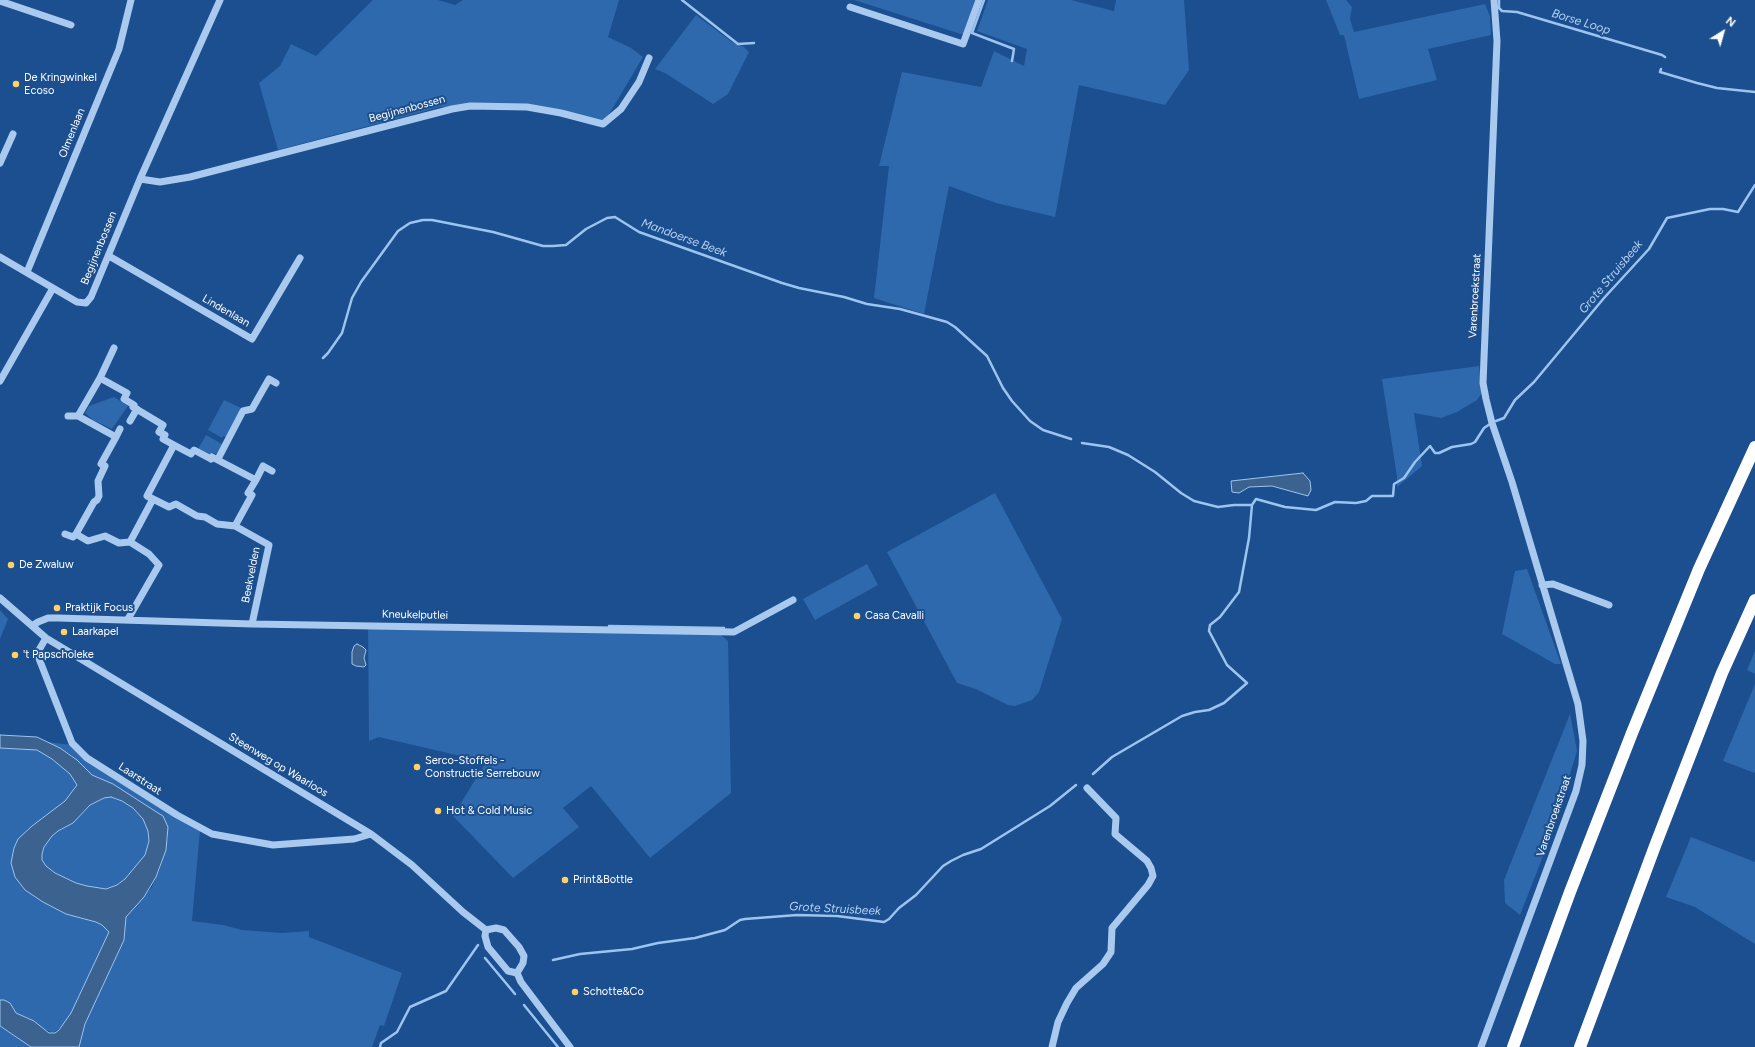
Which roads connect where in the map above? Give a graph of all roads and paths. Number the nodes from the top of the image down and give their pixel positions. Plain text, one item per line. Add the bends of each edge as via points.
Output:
1 (131, 0) edge
2 (220, 0) edge
3 (979, 0) edge
4 (1494, 0) edge
5 (0, 1) edge
6 (850, 7) dead end
7 (71, 25) dead end
8 (649, 58) dead end
9 (13, 134) dead end
10 (0, 163) edge
11 (140, 178) junction
12 (109, 256) junction
13 (0, 257) edge
14 (300, 258) dead end
15 (27, 272) junction
16 (53, 288) junction
17 (114, 348) dead end
18 (100, 378) junction
19 (0, 381) edge
20 (276, 383) dead end
21 (137, 409) junction
22 (68, 416) dead end
23 (78, 416) junction
24 (130, 421) dead end
25 (120, 429) dead end
26 (116, 438) junction
27 (174, 445) junction
28 (1755, 447) edge
29 (218, 459) junction
30 (272, 471) dead end
31 (256, 480) junction
32 (153, 499) junction
33 (235, 526) junction
34 (65, 534) dead end
35 (76, 534) junction
36 (130, 542) junction
37 (1542, 585) junction
38 (0, 598) edge
39 (793, 600) dead end
40 (1755, 600) edge
41 (1609, 605) dead end
42 (128, 619) junction
43 (252, 624) junction
44 (32, 626) junction
45 (46, 638) junction
46 (1087, 788) dead end
47 (371, 834) junction
48 (486, 930) junction
49 (517, 973) junction
50 (570, 1047) edge
51 (1052, 1047) edge
52 (1481, 1047) edge
53 (1513, 1047) edge
54 (1580, 1047) edge

1 - 15 street, Olmenlaan via 119,49
2 - 11 street, Begijnenbossen
3 - 6 street via 963,44
4 - 37 street, Varenbroekstraat via 1497,41 1483,383 1492,423
5 - 7 street
8 - 11 street, Begijnenbossen via 639,82 621,109 603,124 527,107 470,106 195,176 160,182
9 - 10 street
11 - 12 street, Begijnenbossen
12 - 14 street, Lindenlaan via 252,339
12 - 16 street, Begijnenbossen via 92,297 86,302 77,302
13 - 15 street, Begijnenbossen
15 - 16 street, Begijnenbossen
16 - 19 street
17 - 18 street
18 - 21 street via 127,393 124,399
18 - 23 street
20 - 29 street via 269,379 252,409 243,411
21 - 24 street
21 - 27 street via 163,424 159,432 165,435 163,439
22 - 23 street
23 - 26 street
25 - 26 street
26 - 35 street via 101,464 105,466 98,481 99,496
27 - 29 street via 191,454 194,450 211,459 212,456
27 - 32 street via 147,496
28 - 53 highway via 1699,569 1632,733
29 - 31 street
30 - 31 street via 263,466
31 - 33 street via 248,493 252,495
32 - 33 street, Beekvelden via 169,507 176,504 217,524
32 - 36 street
33 - 43 street, Beekvelden via 269,545
34 - 35 street via 73,537
35 - 36 street via 88,541 105,536 119,543
36 - 42 street via 149,554 159,565
37 - 41 street via 1552,584
37 - 52 street, Varenbroekstraat via 1578,704 1583,741 1582,765 1576,791
38 - 44 street
39 - 43 street, Kneukelputlei via 734,632
40 - 54 highway via 1722,673
42 - 43 street, Kneukelputlei
42 - 44 street, Kneukelputlei via 48,618
44 - 45 street
45 - 47 street, Steenweg op Waarloos
45 - 47 street, Laarstraat via 38,656 72,743 87,758 177,815 212,834 273,845 354,839
46 - 51 street via 1116,818 1115,834 1146,861 1153,876 1112,928 1111,952 1103,964 1076,988 1067,1003 1058,1022
47 - 48 street, Steenweg op Waarloos via 412,865
48 - 49 street via 488,947 508,971
48 - 49 street via 504,930 519,947 524,956
49 - 50 street via 527,993

